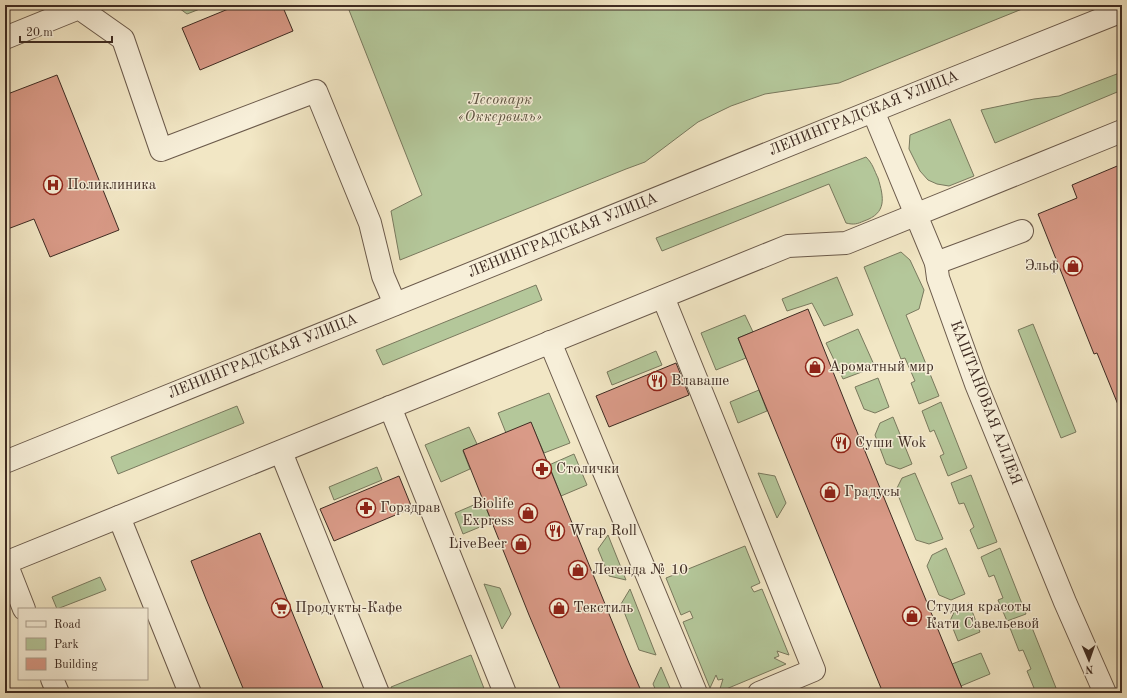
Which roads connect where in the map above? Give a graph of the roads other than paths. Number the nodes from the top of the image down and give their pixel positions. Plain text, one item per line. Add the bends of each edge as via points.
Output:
1 (1122, 11) edge
2 (5, 38) edge
3 (873, 111) junction
4 (1122, 131) edge
5 (916, 214) junction
6 (1022, 231) dead end
7 (936, 263) junction
8 (662, 297) junction
9 (395, 304) junction
10 (550, 342) junction
11 (390, 408) junction
12 (281, 452) junction
13 (5, 462) edge
14 (119, 517) junction
15 (5, 563) edge
16 (24, 608) edge
17 (52, 680) edge
18 (58, 693) edge
19 (190, 693) edge
20 (378, 693) edge
21 (505, 693) edge
22 (696, 693) edge
23 (759, 693) edge
24 (1105, 693) edge

1 - 3 street, ЛЕНИНГРАДСКАЯ УЛИЦА
2 - 9 street via 79,8 122,39 161,150 316,91 370,223 383,276
3 - 5 street, КАШТАНОВАЯ АЛЛЕЯ
3 - 9 street, ЛЕНИНГРАДСКАЯ УЛИЦА
4 - 5 street
5 - 7 street, КАШТАНОВАЯ АЛЛЕЯ
5 - 8 street via 846,243 788,246
6 - 7 street
7 - 24 street, КАШТАНОВАЯ АЛЛЕЯ via 938,278 976,384
8 - 10 street
8 - 23 street via 814,670
9 - 13 street, ЛЕНИНГРАДСКАЯ УЛИЦА
10 - 11 street
10 - 22 street
11 - 12 street
11 - 21 street
12 - 14 street
12 - 20 street
14 - 15 street
14 - 19 street
15 - 16 street
17 - 18 street

